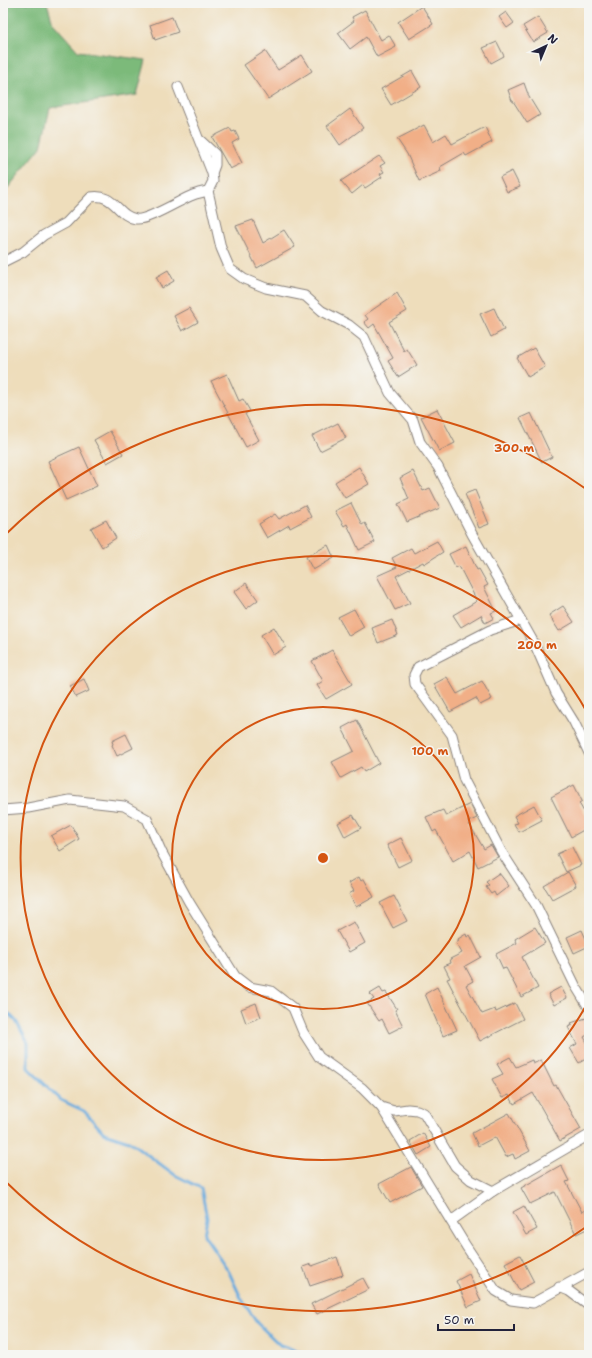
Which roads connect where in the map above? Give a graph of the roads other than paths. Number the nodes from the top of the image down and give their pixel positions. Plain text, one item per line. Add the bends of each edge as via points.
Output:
1 (178, 87) dead end
2 (208, 191) junction
3 (3, 262) edge
4 (521, 620) junction
5 (589, 754) edge
6 (3, 810) edge
7 (589, 1008) edge
8 (381, 1107) junction
9 (589, 1135) edge
10 (493, 1191) junction
11 (451, 1221) junction
12 (589, 1272) edge
13 (559, 1287) junction
14 (589, 1306) edge

1 - 2 street via 200,140 215,154 212,181
2 - 3 street via 193,195 141,220 130,217 106,198 91,197 66,223 44,235 23,252
2 - 4 street via 221,248 230,269 244,279 266,288 305,296 322,312 349,325 364,337 390,393 414,420 420,442 438,467 472,534
4 - 5 street
4 - 7 street via 490,630 418,667 414,675 415,684 452,735 464,780 501,851 536,905
6 - 8 street via 70,800 124,806 147,819 189,902 235,976 249,987 271,991 292,1008 319,1057 362,1088
8 - 10 street via 394,1111 408,1108 424,1113 455,1166 471,1180
8 - 11 street
9 - 10 street
10 - 11 street
11 - 13 street via 496,1291 511,1300 533,1303
12 - 13 street
13 - 14 street

